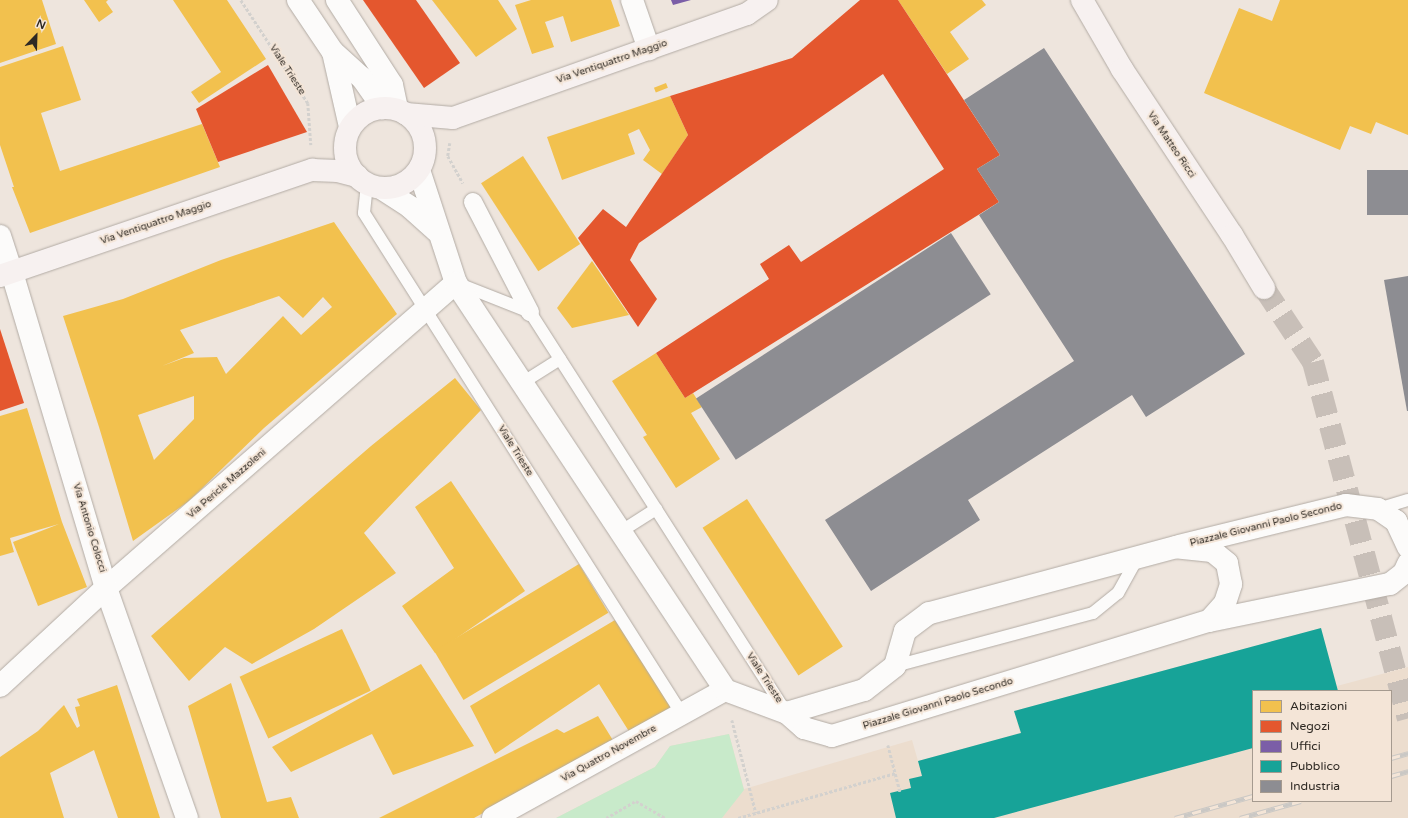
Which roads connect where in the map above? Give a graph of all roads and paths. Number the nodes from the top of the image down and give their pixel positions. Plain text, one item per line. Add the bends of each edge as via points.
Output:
1 (241, 0) edge
2 (298, 0) edge
3 (337, 0) edge
4 (632, 0) edge
5 (767, 0) edge
6 (1082, 0) edge
7 (649, 49) junction
8 (333, 52) junction
9 (395, 110) junction
10 (453, 118) junction
11 (347, 135) junction
12 (425, 150) junction
13 (312, 170) junction
14 (419, 170) junction
15 (368, 183) junction
16 (473, 202) joint
17 (439, 233) junction
18 (0, 236) edge
19 (6, 274) edge
20 (456, 284) junction
21 (1264, 288) tunnel mouth
22 (427, 310) junction
23 (530, 312) junction
24 (560, 359) junction
25 (522, 383) junction
26 (1408, 500) edge
27 (656, 508) junction
28 (1378, 509) junction
29 (620, 532) junction
30 (1176, 547) junction
31 (1408, 547) edge
32 (1138, 557) junction
33 (1408, 564) edge
34 (106, 588) junction
35 (1209, 621) junction
36 (895, 666) junction
37 (0, 686) edge
38 (725, 690) junction
39 (787, 713) junction
40 (682, 714) junction
41 (888, 743) dead end
42 (896, 773) junction
43 (900, 791) dead end
44 (756, 813) junction
45 (187, 818) edge
46 (492, 818) edge
47 (606, 818) edge
48 (666, 818) edge
49 (738, 818) edge

1 - 13 path, Viale Trieste via 308,103
2 - 8 street
3 - 9 street via 392,85
4 - 7 street
5 - 7 main road, Via Ventiquattro Maggio via 747,14
6 - 21 main road, Via Matteo Ricci via 1122,69 1232,234
7 - 10 main road, Via Ventiquattro Maggio
8 - 9 street
8 - 11 street
9 - 10 main road, Via Ventiquattro Maggio
9 - 11 main road via 364,113
9 - 12 main road via 420,129
10 - 12 main road, Via Ventiquattro Maggio
10 - 16 path via 448,156
11 - 13 main road, Via Ventiquattro Maggio
11 - 15 main road via 346,161
12 - 14 main road
13 - 15 main road, Via Ventiquattro Maggio via 338,171
13 - 19 main road, Via Ventiquattro Maggio
14 - 15 main road via 403,184
14 - 17 street
15 - 17 street via 410,207
15 - 22 lane, Viale Trieste via 364,214
16 - 23 street, Viale Trieste
17 - 20 street
18 - 19 street, Via Antonio Colocci
19 - 34 street, Via Antonio Colocci
20 - 22 street, Via Pericle Mazzoleni
20 - 23 lane
20 - 25 street
22 - 34 street, Via Pericle Mazzoleni
22 - 40 lane, Viale Trieste
23 - 24 lane, Viale Trieste
24 - 25 lane
24 - 27 lane, Viale Trieste
25 - 29 street
26 - 28 lane
27 - 29 lane
27 - 39 lane, Viale Trieste
28 - 30 street, Piazzale Giovanni Paolo Secondo via 1346,505
28 - 31 street, Piazzale Giovanni Paolo Secondo via 1396,521
29 - 38 street
30 - 32 street, Piazzale Giovanni Paolo Secondo
30 - 35 street, Piazzale Giovanni Paolo Secondo via 1212,551 1227,564 1231,584 1225,603
32 - 36 lane via 1118,593 1093,613
32 - 36 street, Piazzale Giovanni Paolo Secondo via 929,613 905,631
33 - 35 street, Piazzale Giovanni Paolo Secondo via 1404,573 1390,584
34 - 37 street, Via Pericle Mazzoleni
34 - 45 street, Via Antonio Colocci
35 - 39 street, Piazzale Giovanni Paolo Secondo via 832,736 804,728
36 - 39 street via 864,690
38 - 39 street, Viale Trieste
38 - 40 street, Via Quattro Novembre
38 - 44 path
40 - 46 street, Via Quattro Novembre
41 - 42 path
42 - 43 path
42 - 44 path
44 - 49 path
47 - 48 path via 636,802

